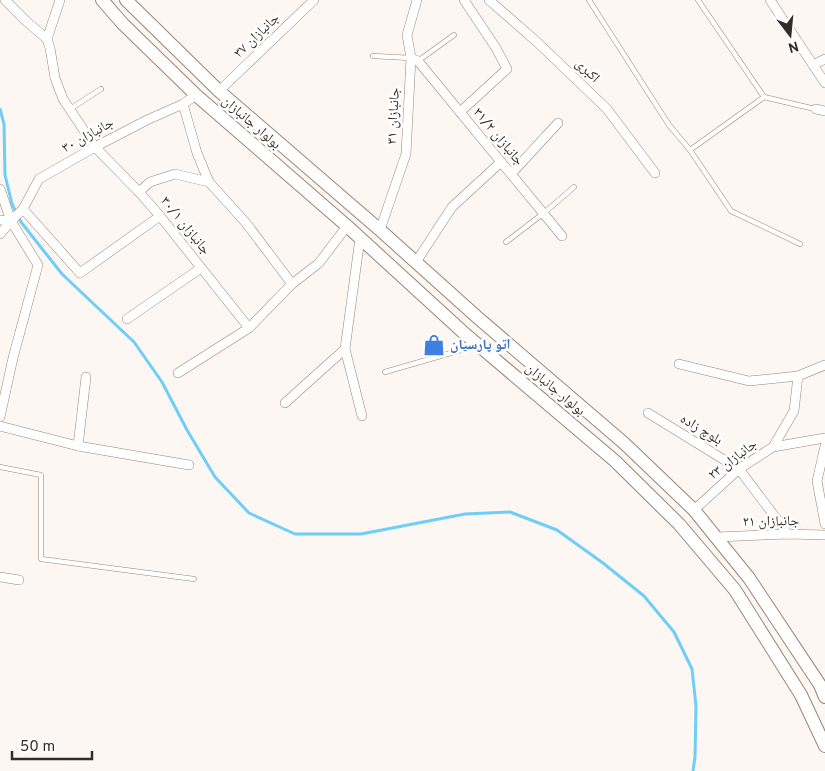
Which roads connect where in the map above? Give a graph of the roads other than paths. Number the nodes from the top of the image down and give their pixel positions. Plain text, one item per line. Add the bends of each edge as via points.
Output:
1 (5, 0) edge
2 (60, 0) edge
3 (102, 0) edge
4 (314, 0) edge
5 (417, 0) edge
6 (464, 0) edge
7 (489, 0) edge
8 (589, 0) edge
9 (698, 0) edge
10 (131, 1) edge
11 (774, 1) edge
12 (454, 35) dead end
13 (47, 39) junction
14 (372, 56) dead end
15 (414, 59) junction
16 (825, 59) edge
17 (813, 65) junction
18 (825, 83) edge
19 (101, 89) dead end
20 (219, 91) junction
21 (196, 95) junction
22 (764, 97) junction
23 (183, 104) junction
24 (70, 109) junction
25 (821, 110) edge
26 (460, 112) junction
27 (558, 123) dead end
28 (95, 147) junction
29 (690, 150) junction
30 (501, 162) junction
31 (655, 173) dead end
32 (511, 174) junction
33 (209, 182) junction
34 (574, 187) dead end
35 (0, 190) edge
36 (139, 192) junction
37 (23, 209) junction
38 (544, 213) junction
39 (160, 216) junction
40 (0, 220) edge
41 (11, 221) junction
42 (347, 226) junction
43 (380, 230) junction
44 (0, 234) edge
45 (562, 236) dead end
46 (360, 238) junction
47 (506, 242) dead end
48 (800, 244) dead end
49 (416, 262) junction
50 (201, 268) junction
51 (292, 284) junction
52 (477, 317) junction
53 (127, 319) dead end
54 (249, 328) junction
55 (464, 333) junction
56 (478, 345) junction
57 (345, 349) junction
58 (680, 364) dead end
59 (822, 366) edge
60 (386, 372) dead end
61 (178, 373) dead end
62 (798, 376) junction
63 (825, 376) edge
64 (86, 377) dead end
65 (285, 403) dead end
66 (648, 413) dead end
67 (362, 416) dead end
68 (0, 417) edge
69 (0, 426) edge
70 (825, 438) edge
71 (78, 446) junction
72 (825, 446) edge
73 (773, 447) junction
74 (189, 465) dead end
75 (0, 467) edge
76 (739, 469) junction
77 (694, 510) junction
78 (825, 524) edge
79 (788, 534) junction
80 (825, 535) edge
81 (717, 537) junction
82 (0, 577) edge
83 (194, 579) dead end
84 (19, 580) dead end
85 (823, 687) edge
86 (825, 746) edge

1 - 13 street
2 - 13 street
3 - 21 main road, بولوار جانبازان
4 - 20 street, جانبازان ۳۷
5 - 15 street, جانبازان ۳۱ via 407,35
6 - 26 street via 507,69
7 - 31 street, اکبری via 607,110
8 - 29 lane via 669,125
9 - 22 lane
10 - 20 main road, بولوار جانبازان
11 - 17 street
12 - 15 lane
13 - 24 street, جانبازان ۳۰/۱ via 55,78
14 - 15 lane
15 - 26 street, جانبازان ۳۱/۲
15 - 43 street, جانبازان ۳۱ via 406,154
16 - 17 street
17 - 18 street
19 - 24 lane
20 - 43 main road, بولوار جانبازان
21 - 23 street, جانبازان ۳۰
21 - 42 main road, بولوار جانبازان
22 - 25 lane
22 - 29 lane
23 - 28 street, جانبازان ۳۰
23 - 33 street
24 - 28 street, جانبازان ۳۰/۱
26 - 30 street, جانبازان ۳۱/۲
27 - 32 street
28 - 36 street, جانبازان ۳۰/۱
28 - 37 street, جانبازان ۳۰ via 39,179
29 - 48 lane via 731,211
30 - 32 street, جانبازان ۳۱/۲
30 - 49 street via 452,208
32 - 38 street, جانبازان ۳۱/۲
33 - 36 street via 174,174 150,182
33 - 51 street via 246,223
34 - 38 lane
35 - 41 street
36 - 39 street, جانبازان ۳۰/۱
37 - 39 street via 80,273
37 - 41 street, جانبازان ۳۰
38 - 45 street, جانبازان ۳۱/۲
38 - 47 lane
39 - 50 street, جانبازان ۳۰/۱
40 - 41 street
41 - 44 street, جانبازان ۳۰
41 - 68 street via 38,265
42 - 46 main road, بولوار جانبازان
42 - 51 street via 319,263
43 - 49 main road, بولوار جانبازان
46 - 55 main road, بولوار جانبازان
46 - 57 street
49 - 52 main road, بولوار جانبازان
50 - 53 street
50 - 54 street, جانبازان ۳۰/۱
51 - 54 street
52 - 55 main road
52 - 77 main road, بولوار جانبازان via 625,444
54 - 61 street
55 - 56 main road, بولوار جانبازان
56 - 60 lane
56 - 86 main road, بولوار جانبازان via 615,461 680,524 735,590 801,695
57 - 65 street
57 - 67 street
58 - 62 street via 749,381
59 - 62 street
59 - 63 street
62 - 73 street via 794,411
64 - 71 street
66 - 76 street, بلوچ زاده
69 - 71 street
70 - 73 street, جانبازان ۲۳
71 - 74 street
72 - 78 street via 816,481
73 - 76 street, جانبازان ۲۳
75 - 83 lane via 41,475 40,559
76 - 77 street, جانبازان ۲۳
76 - 79 street
77 - 81 main road, بولوار جانبازان
79 - 80 street, جانبازان ۲۱
79 - 81 street, جانبازان ۲۱
81 - 85 main road, بولوار جانبازان
82 - 84 street

